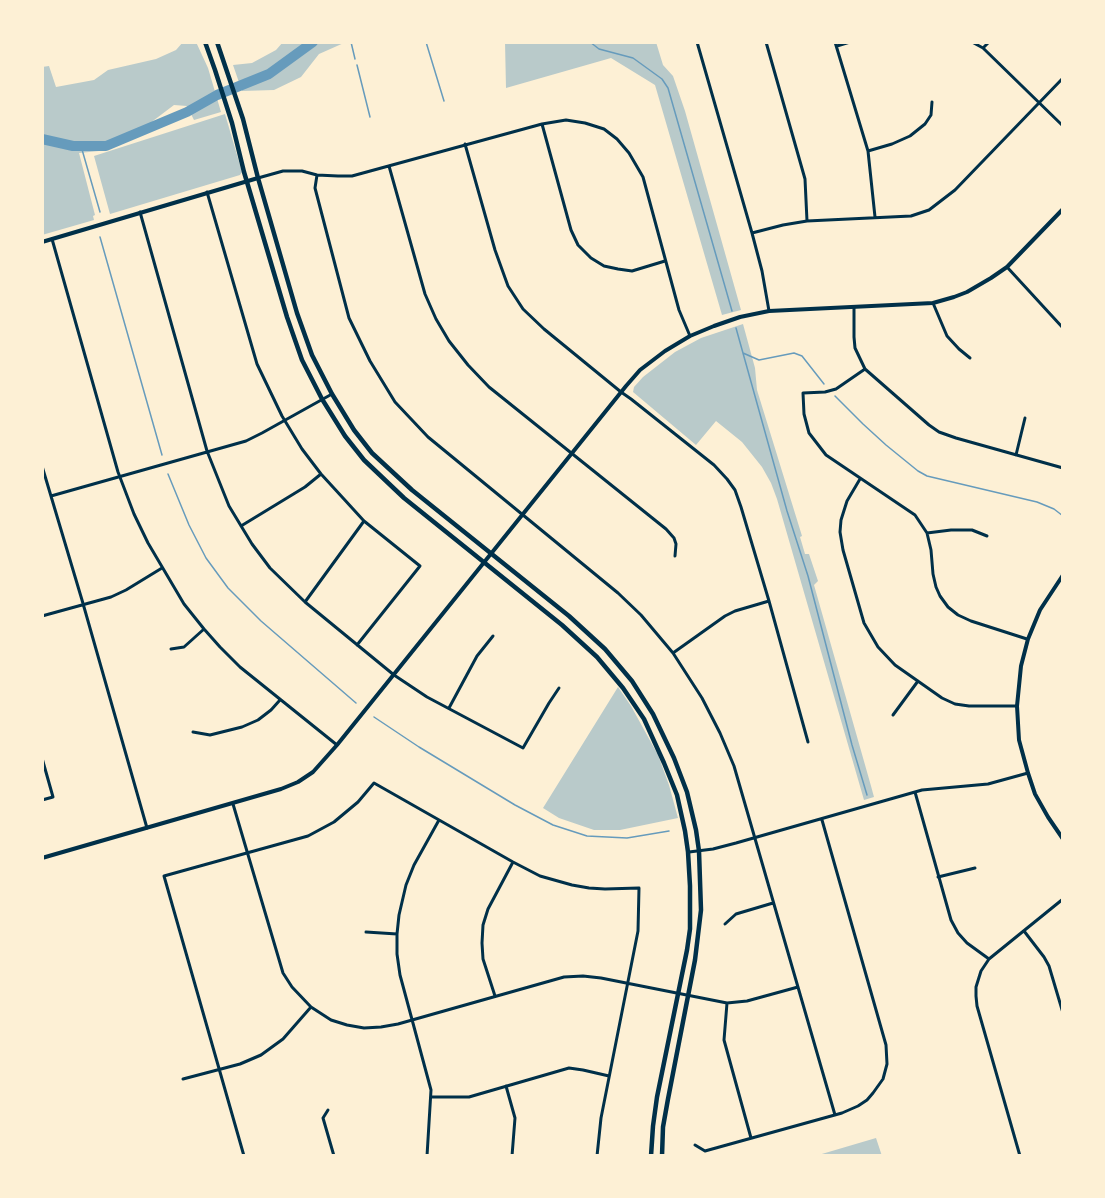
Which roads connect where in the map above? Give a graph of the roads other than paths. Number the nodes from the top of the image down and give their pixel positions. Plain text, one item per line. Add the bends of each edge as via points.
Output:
1 (205, 42) edge
2 (217, 42) edge
3 (697, 42) edge
4 (766, 42) edge
5 (850, 42) edge
6 (972, 42) edge
7 (989, 42) edge
8 (836, 44) edge
9 (983, 48) junction
10 (1063, 78) edge
11 (932, 102) dead end
12 (1039, 103) junction
13 (542, 124) junction
14 (1063, 126) edge
15 (465, 144) junction
16 (868, 151) junction
17 (389, 166) junction
18 (317, 175) junction
19 (258, 178) junction
20 (247, 181) junction
21 (207, 192) junction
22 (1063, 209) edge
23 (140, 212) junction
24 (875, 217) junction
25 (807, 221) junction
26 (752, 233) junction
27 (52, 239) junction
28 (42, 242) edge
29 (665, 261) junction
30 (1007, 267) junction
31 (933, 303) junction
32 (854, 307) junction
33 (769, 311) junction
34 (1063, 328) edge
35 (690, 336) junction
36 (970, 358) dead end
37 (865, 369) junction
38 (621, 392) junction
39 (332, 394) junction
40 (322, 399) junction
41 (1025, 418) dead end
42 (285, 421) junction
43 (207, 452) junction
44 (571, 453) junction
45 (1016, 455) junction
46 (42, 466) edge
47 (1063, 468) edge
48 (321, 474) junction
49 (120, 476) junction
50 (860, 479) junction
51 (51, 496) junction
52 (522, 516) junction
53 (364, 521) junction
54 (241, 526) junction
55 (927, 533) junction
56 (987, 536) dead end
57 (491, 554) junction
58 (675, 556) dead end
59 (485, 562) junction
60 (162, 568) junction
61 (1063, 575) edge
62 (769, 601) junction
63 (305, 602) junction
64 (83, 605) junction
65 (42, 616) edge
66 (204, 629) junction
67 (493, 636) dead end
68 (1028, 639) junction
69 (357, 645) junction
70 (171, 649) dead end
71 (673, 653) junction
72 (394, 675) junction
73 (918, 681) junction
74 (559, 688) dead end
75 (280, 700) junction
76 (1017, 706) junction
77 (449, 708) junction
78 (893, 715) dead end
79 (193, 732) dead end
80 (808, 742) dead end
81 (337, 745) junction
82 (42, 758) edge
83 (1028, 773) junction
84 (915, 792) junction
85 (42, 800) edge
86 (233, 804) junction
87 (822, 819) junction
88 (439, 820) junction
89 (147, 828) junction
90 (755, 838) junction
91 (1063, 839) edge
92 (699, 851) junction
93 (688, 852) junction
94 (248, 854) junction
95 (42, 858) edge
96 (513, 862) junction
97 (975, 868) dead end
98 (938, 877) junction
99 (1063, 899) edge
100 (773, 903) junction
101 (725, 924) dead end
102 (1024, 931) junction
103 (366, 932) dead end
104 (397, 934) junction
105 (989, 959) junction
106 (628, 983) junction
107 (798, 987) junction
108 (678, 992) junction
109 (689, 994) junction
110 (495, 996) junction
111 (727, 1003) junction
112 (311, 1007) junction
113 (1063, 1013) edge
114 (412, 1020) junction
115 (220, 1069) junction
116 (609, 1076) junction
117 (183, 1079) dead end
118 (507, 1086) junction
119 (431, 1097) junction
120 (328, 1110) dead end
121 (835, 1115) junction
122 (751, 1138) junction
123 (695, 1145) dead end
124 (244, 1156) edge
125 (334, 1156) edge
126 (427, 1156) edge
127 (512, 1156) edge
128 (597, 1156) edge
129 (651, 1156) edge
130 (662, 1156) edge
131 (1020, 1156) edge

1 - 20 main road
2 - 19 main road
3 - 26 street
4 - 25 street via 805,178
5 - 8 street
6 - 9 street
7 - 9 street
8 - 16 street
9 - 12 street
10 - 12 street
11 - 16 street via 931,115 910,136
12 - 14 street
12 - 24 street via 942,201 911,216
13 - 15 street
13 - 29 street via 566,120 604,129 629,153 642,177
13 - 29 street via 578,245 604,266 618,269 632,271
15 - 17 street
15 - 38 street via 508,286 523,309
16 - 24 street
17 - 18 street via 352,176
17 - 44 street via 425,294 449,341 489,387
18 - 19 street via 283,171
18 - 52 street via 315,188 350,318 382,382 428,437
19 - 20 street
19 - 39 main road via 297,313 312,356
20 - 21 street
20 - 40 main road via 287,317 302,360
21 - 23 street
21 - 42 street via 257,364
22 - 30 street
23 - 27 street
23 - 43 street
24 - 25 street
25 - 26 street
26 - 33 street
27 - 28 street
27 - 49 street
29 - 35 street
30 - 31 street via 967,291
30 - 34 street
31 - 32 street
31 - 36 street via 947,336
32 - 33 street
32 - 37 street via 855,348
33 - 35 street via 740,317
35 - 38 street via 651,361
37 - 45 street via 939,432
37 - 50 street via 836,388 803,393 809,433 826,455
38 - 44 street
38 - 62 street via 714,465 735,490
39 - 40 street
39 - 57 main road via 372,453
40 - 42 street
40 - 59 main road via 364,460 404,498
41 - 45 street
42 - 43 street via 246,441
42 - 48 street
43 - 49 street
43 - 54 street
44 - 52 street
44 - 58 street via 666,529 674,538
45 - 47 street
46 - 51 street
48 - 53 street
48 - 54 street
49 - 51 street
49 - 60 street via 134,514
50 - 55 street via 915,515
50 - 73 street via 841,520 843,550 871,637 895,665
51 - 64 street
52 - 57 street
52 - 71 street via 618,593
53 - 63 street
53 - 69 street via 420,566
54 - 63 street via 270,568
55 - 56 street via 972,530
55 - 68 street via 934,580 948,607 971,621
57 - 59 street
57 - 92 main road via 588,633 632,681 677,765 692,810
59 - 72 street
59 - 93 main road via 580,641 623,687 644,719 677,795
60 - 64 street via 126,590
60 - 66 street
61 - 68 street via 1040,610
62 - 71 street via 725,616
62 - 80 street
63 - 69 street
64 - 65 street
64 - 89 street
66 - 70 street via 184,646
66 - 75 street via 240,667
67 - 77 street via 477,656
68 - 76 street
69 - 72 street
71 - 90 street via 720,733
72 - 77 street
72 - 81 street
73 - 76 street via 955,704
73 - 78 street
74 - 77 street via 523,748
75 - 79 street via 258,720 242,727 210,735
75 - 81 street
76 - 83 street via 1019,740
81 - 86 street via 313,772 298,782
82 - 85 street via 53,797
83 - 84 street via 988,784
83 - 91 street via 1035,794
84 - 87 street
84 - 98 street
86 - 89 street
86 - 94 street
87 - 90 street
87 - 121 street via 888,1054 883,1079 873,1093 858,1106
88 - 94 street via 374,783 334,822 308,836
88 - 96 street
88 - 104 street via 410,876
89 - 95 street
90 - 92 street
90 - 100 street
92 - 93 street
92 - 109 main road via 701,910
93 - 108 main road via 690,929
94 - 112 street via 283,973
94 - 115 street via 164,876
96 - 106 street via 540,876 572,885 605,890 639,888 638,931
96 - 110 street via 483,926 483,959
97 - 98 street
98 - 105 street via 958,933
99 - 102 street
100 - 101 street via 736,914
100 - 107 street
102 - 105 street
102 - 113 street via 1049,966
103 - 104 street
104 - 114 street via 400,975
105 - 131 street via 981,971 976,996
106 - 108 street
106 - 110 street via 592,976 564,976
106 - 116 street
107 - 111 street
107 - 121 street
108 - 109 street
108 - 129 main road via 657,1097
109 - 111 street
109 - 130 main road via 663,1127
110 - 114 street
111 - 122 street via 724,1040
112 - 114 street via 331,1020 364,1028
112 - 115 street via 284,1039 269,1050
114 - 119 street
115 - 117 street
115 - 124 street
116 - 118 street via 570,1068
116 - 128 street
118 - 119 street via 469,1097
118 - 127 street via 515,1118
119 - 126 street
120 - 125 street via 323,1118
121 - 122 street
122 - 123 street via 705,1151

